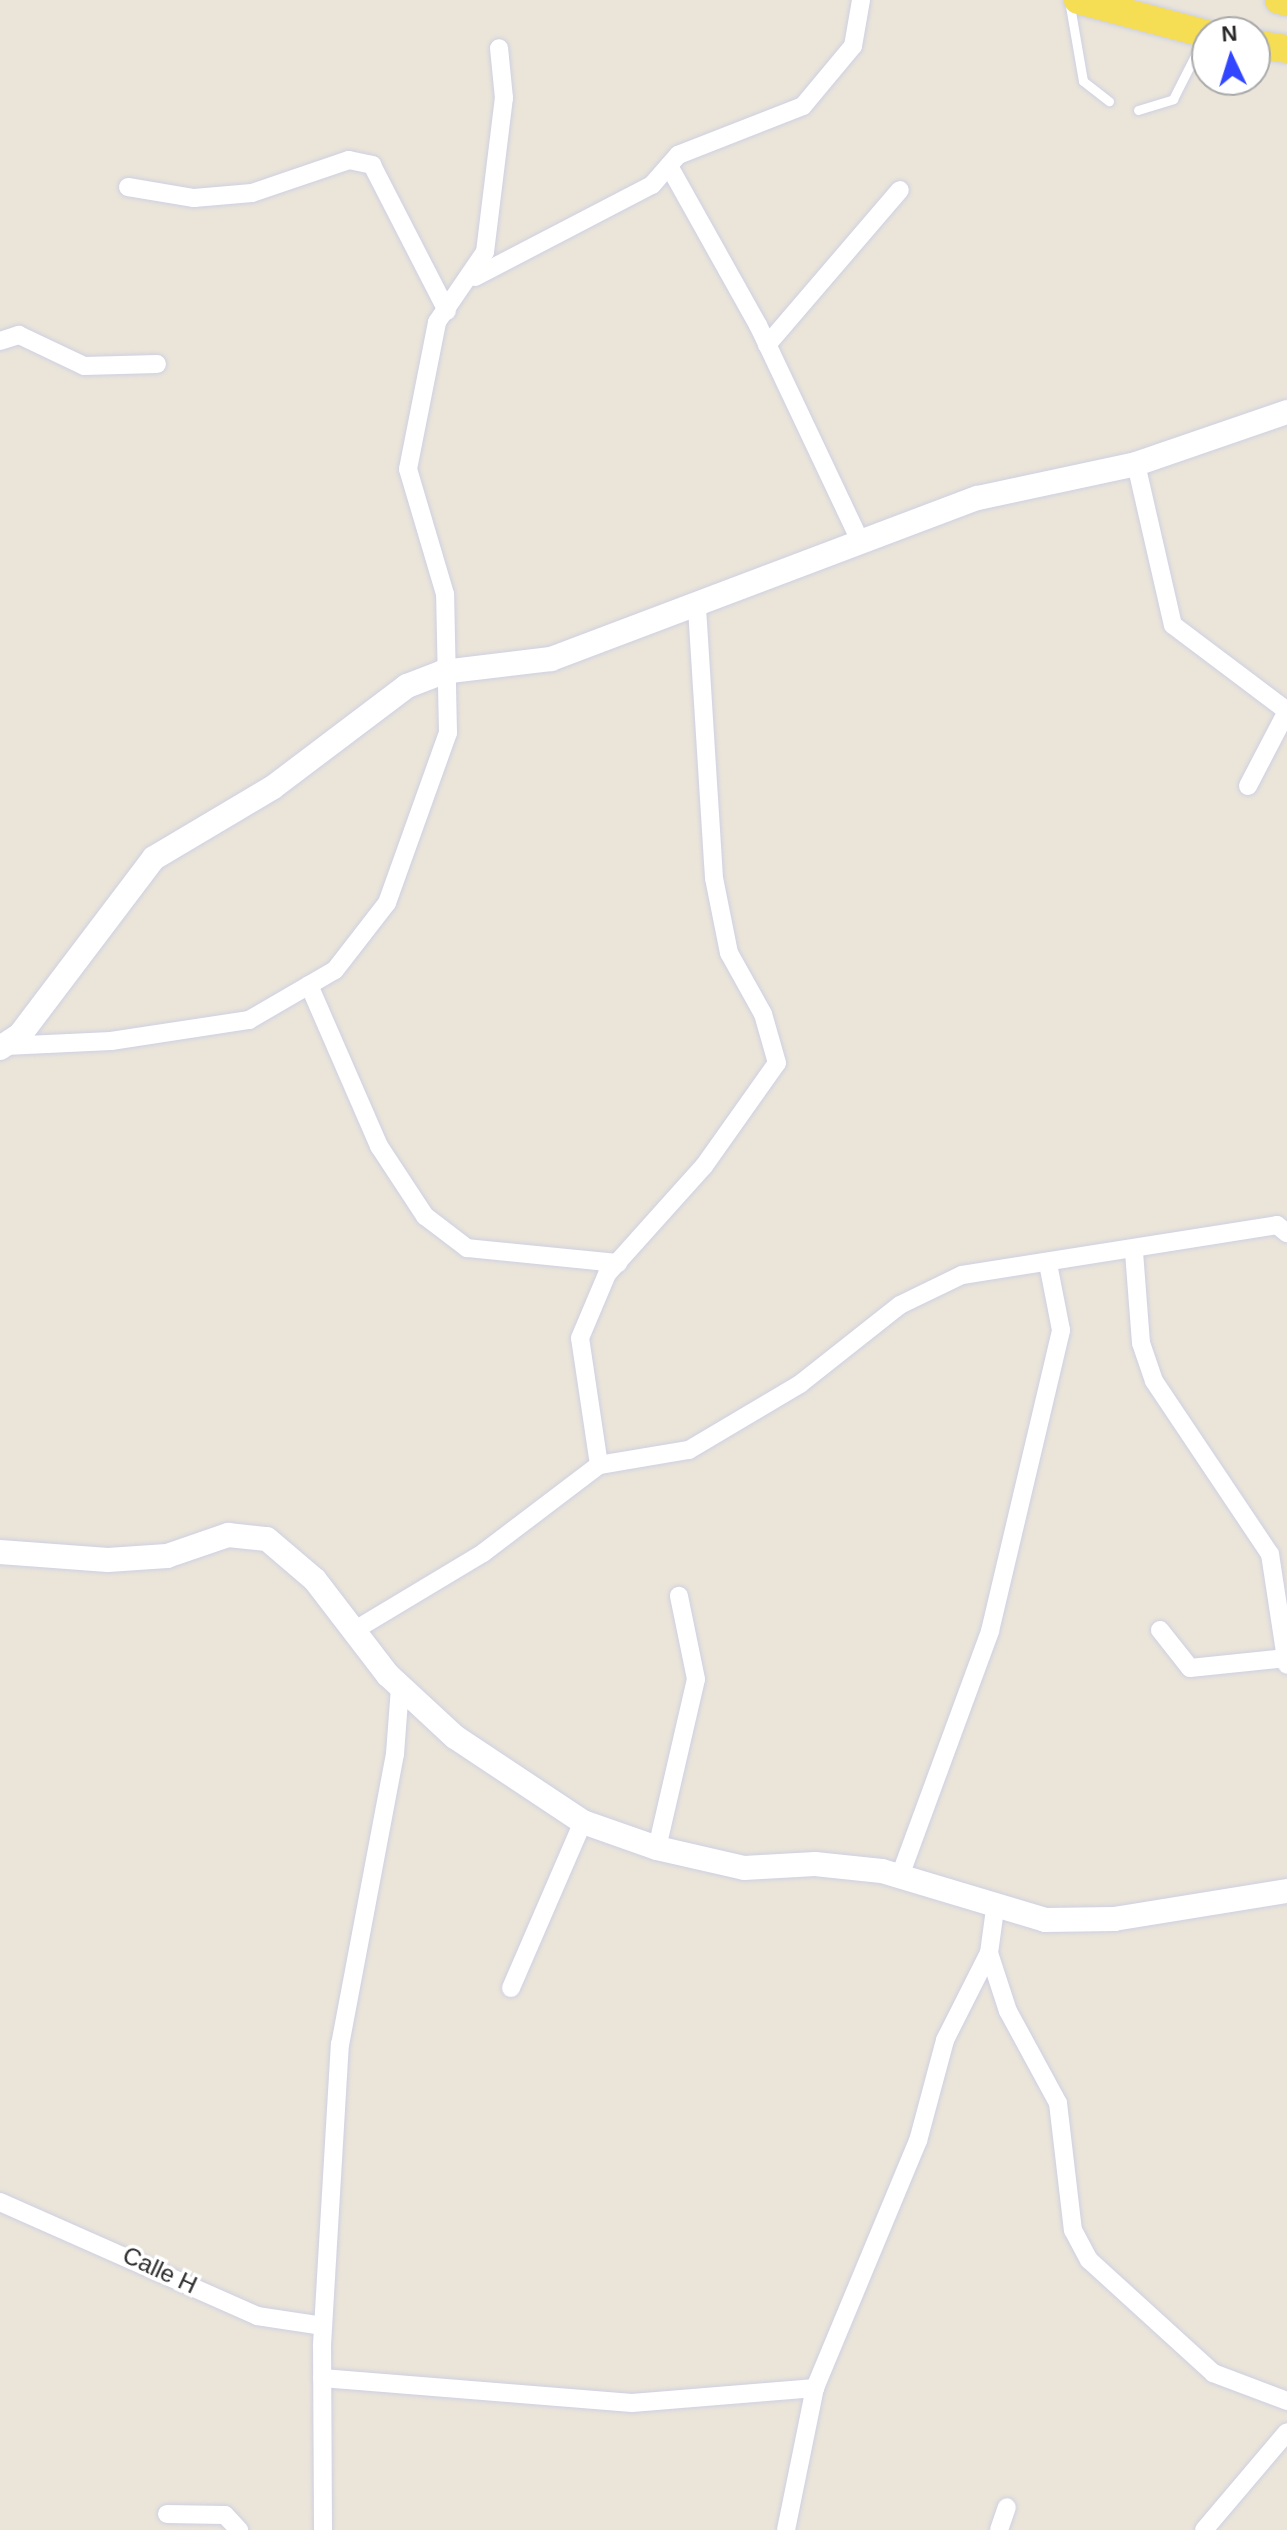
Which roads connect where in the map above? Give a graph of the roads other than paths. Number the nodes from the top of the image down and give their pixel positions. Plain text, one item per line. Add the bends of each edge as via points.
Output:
1 (861, 0) edge
2 (1069, 0) edge
3 (1078, 0) edge
4 (1279, 0) edge
5 (1287, 2) edge
6 (1191, 30) edge
7 (499, 48) dead end
8 (1191, 65) edge
9 (1109, 101) dead end
10 (1138, 110) dead end
11 (669, 166) junction
12 (128, 187) dead end
13 (900, 190) dead end
14 (475, 277) junction
15 (447, 311) junction
16 (0, 341) edge
17 (767, 345) junction
18 (157, 364) dead end
19 (1287, 412) edge
20 (1136, 464) junction
21 (859, 539) junction
22 (697, 608) junction
23 (443, 672) junction
24 (1287, 711) edge
25 (1248, 786) dead end
26 (309, 985) junction
27 (1, 1047) edge
28 (1287, 1233) edge
29 (1134, 1252) junction
30 (618, 1263) junction
31 (1048, 1264) junction
32 (599, 1465) junction
33 (0, 1552) edge
34 (679, 1596) dead end
35 (355, 1630) junction
36 (1160, 1630) dead end
37 (1286, 1658) edge
38 (1287, 1665) edge
39 (400, 1687) junction
40 (583, 1822) junction
41 (657, 1848) junction
42 (900, 1876) junction
43 (1287, 1891) edge
44 (996, 1902) junction
45 (989, 1953) junction
46 (511, 1988) dead end
47 (0, 2202) edge
48 (323, 2326) junction
49 (322, 2378) junction
50 (815, 2388) junction
51 (1287, 2401) edge
52 (1287, 2432) edge
53 (1007, 2507) dead end
54 (167, 2514) dead end
55 (320, 2528) edge
56 (239, 2530) edge
57 (786, 2530) edge
58 (999, 2530) edge
59 (1204, 2530) edge

1 - 11 street via 853,46 803,106 678,155
2 - 9 lane via 1083,81
3 - 6 main road
4 - 5 main road
7 - 14 street via 504,98 485,252
8 - 10 lane via 1173,99
11 - 14 street via 652,185
11 - 17 street
12 - 15 street via 194,198 252,193 349,160 372,165
13 - 17 street
14 - 15 street
15 - 23 street via 417,400 408,469 445,594
16 - 18 street via 19,335 84,366
17 - 21 street
19 - 20 street
20 - 21 street via 978,498
20 - 24 street via 1173,625
21 - 22 street
22 - 23 street via 551,659
22 - 30 street via 714,878 729,953 763,1014 777,1063 704,1166
23 - 26 street via 448,733 387,903 335,970
23 - 27 street via 407,686 272,788 154,858 20,1035
24 - 25 street
26 - 27 street via 249,1020 207,1029
26 - 30 street via 379,1146 425,1216 467,1248
28 - 29 street via 1277,1225
29 - 31 street
29 - 37 street via 1141,1343 1154,1381 1270,1554
30 - 32 street via 580,1338
31 - 32 street via 962,1275 900,1305 800,1384 689,1450
31 - 42 street via 1061,1330 993,1618
32 - 35 street via 483,1553
33 - 35 street via 108,1560 167,1556 228,1535 267,1539 315,1580
34 - 41 street via 696,1679
35 - 39 street
36 - 37 street via 1190,1668
37 - 38 street
39 - 40 street via 455,1737
39 - 48 street via 395,1754 340,2045
40 - 41 street
40 - 46 street
41 - 42 street via 744,1868 815,1864
42 - 44 street
43 - 44 street via 1114,1919 1045,1920
44 - 45 street
45 - 50 street via 945,2040 918,2141
45 - 51 street via 1008,2011 1058,2103 1073,2230 1089,2260 1213,2373
47 - 48 street, Calle H via 257,2316
48 - 49 street
49 - 50 street via 632,2403
49 - 55 street
50 - 57 street
52 - 59 street
53 - 58 street
54 - 56 street via 225,2515

